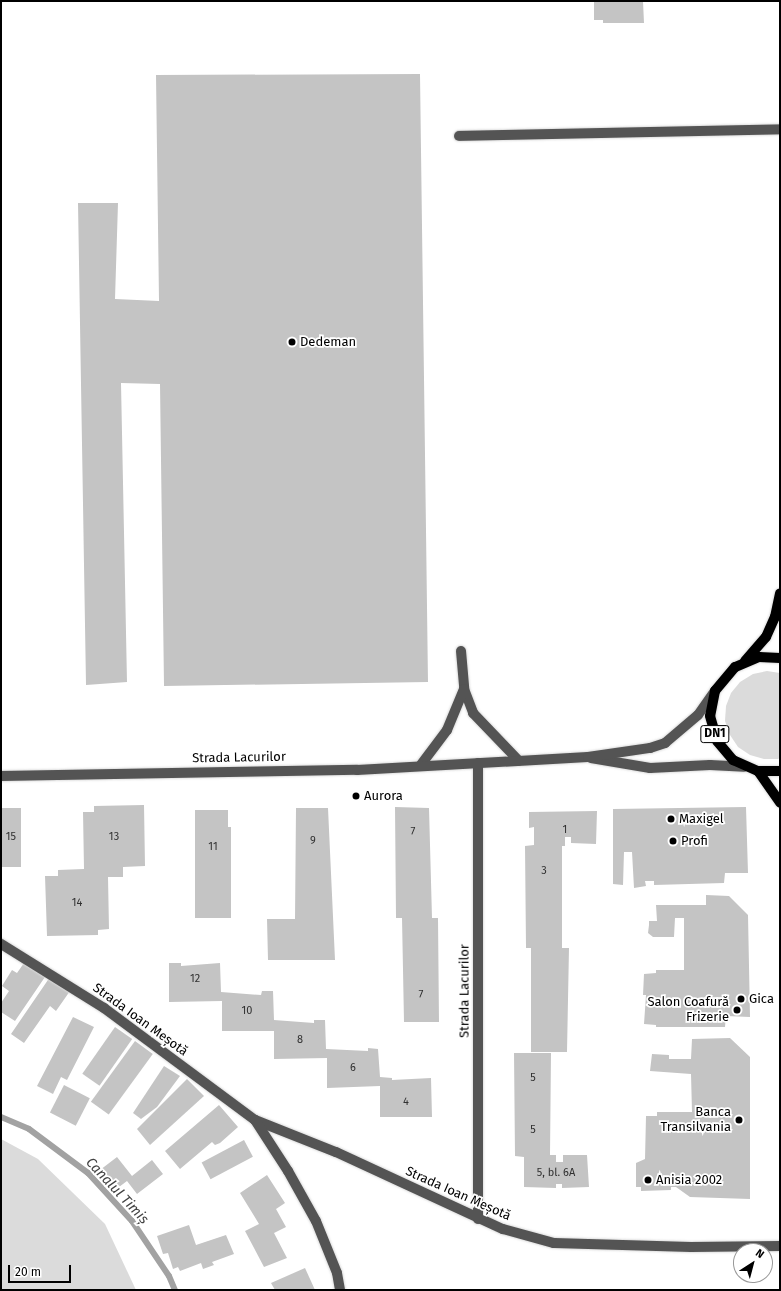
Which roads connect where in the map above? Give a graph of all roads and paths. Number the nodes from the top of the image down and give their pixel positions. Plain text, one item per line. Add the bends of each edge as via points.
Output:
1 (780, 129) edge
2 (459, 136) dead end
3 (780, 594) edge
4 (461, 651) dead end
5 (780, 658) edge
6 (744, 662) junction
7 (464, 689) junction
8 (716, 691) junction
9 (588, 757) junction
10 (519, 761) junction
11 (478, 763) junction
12 (420, 766) junction
13 (744, 767) junction
14 (758, 771) junction
15 (780, 771) edge
16 (1, 776) edge
17 (780, 803) edge
18 (4, 946) edge
19 (255, 1120) junction
20 (478, 1219) junction
21 (780, 1246) edge
22 (340, 1290) edge

1 - 2 street
3 - 6 main road, DN1 via 775,617 766,637
4 - 7 street
5 - 6 main road, DN1 via 759,657
6 - 8 main road, DN1 via 727,674
7 - 10 street via 478,720
7 - 12 street via 447,730
8 - 9 street, Strada Lacurilor via 694,720 665,743 650,748
8 - 13 main road, DN1 via 711,703 712,728 724,751
9 - 10 street, Strada Lacurilor
9 - 13 street, Strada Lacurilor via 650,768 710,765
10 - 11 street, Strada Lacurilor
11 - 12 street, Strada Lacurilor
11 - 20 street, Strada Lacurilor
12 - 16 street, Strada Lacurilor
13 - 14 main road, DN1
14 - 15 main road, DN1
14 - 17 main road
18 - 19 street, Strada Ioan Meșotă via 104,1008
19 - 20 street, Strada Ioan Meșotă via 336,1152
19 - 22 street, Strada Ioan Meșotă via 288,1170 316,1221 337,1272
20 - 21 street, Strada Ioan Meșotă via 529,1238 554,1243 691,1247

